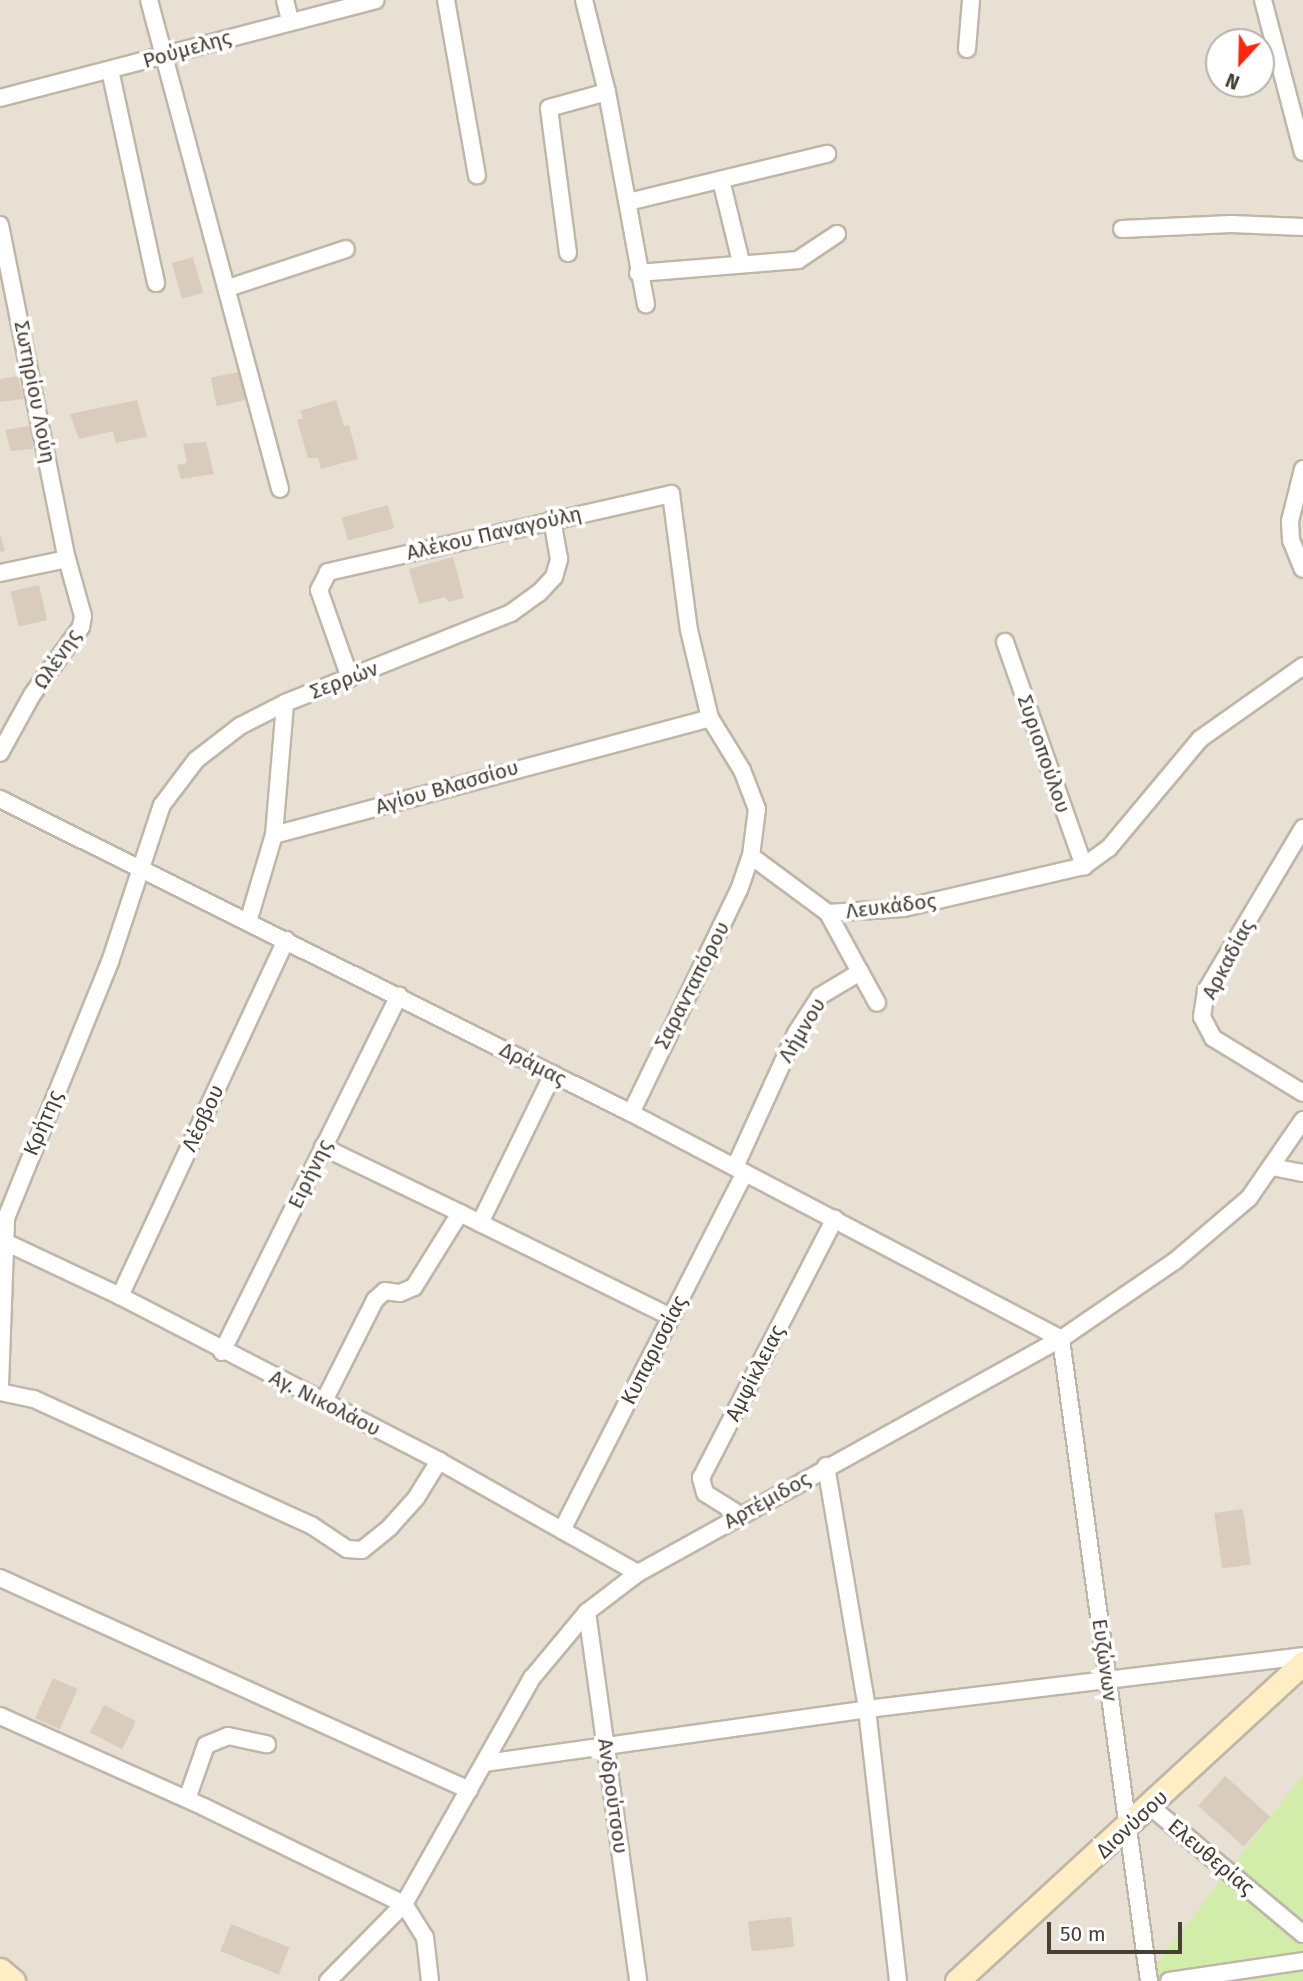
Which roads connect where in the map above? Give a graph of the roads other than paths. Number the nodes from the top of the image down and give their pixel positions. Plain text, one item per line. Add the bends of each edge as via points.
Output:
1 (149, 0) edge
2 (285, 0) edge
3 (375, 0) edge
4 (446, 0) edge
5 (584, 0) edge
6 (971, 0) edge
7 (1263, 0) edge
8 (290, 20) junction
9 (967, 49) dead end
10 (165, 55) junction
11 (110, 70) junction
12 (607, 92) junction
13 (0, 98) edge
14 (1303, 152) edge
15 (827, 154) dead end
16 (477, 175) dead end
17 (721, 180) junction
18 (628, 202) junction
19 (0, 225) edge
20 (1303, 227) edge
21 (1122, 229) dead end
22 (837, 234) dead end
23 (346, 249) dead end
24 (568, 253) dead end
25 (741, 262) junction
26 (638, 274) junction
27 (156, 283) dead end
28 (228, 288) junction
29 (646, 304) dead end
30 (1303, 469) edge
31 (280, 489) dead end
32 (552, 520) junction
33 (67, 559) junction
34 (1303, 569) edge
35 (0, 573) edge
36 (1005, 642) dead end
37 (1303, 666) edge
38 (350, 678) junction
39 (285, 703) junction
40 (710, 718) junction
41 (0, 753) edge
42 (0, 799) edge
43 (1303, 828) edge
44 (274, 835) junction
45 (751, 856) junction
46 (1084, 866) junction
47 (143, 872) junction
48 (828, 913) junction
49 (248, 922) junction
50 (286, 940) junction
51 (860, 972) junction
52 (399, 996) junction
53 (877, 1003) dead end
54 (553, 1074) junction
55 (1303, 1093) edge
56 (631, 1113) junction
57 (1303, 1120) edge
58 (323, 1147) junction
59 (1272, 1167) junction
60 (740, 1170) junction
61 (1303, 1173) edge
62 (460, 1213) junction
63 (3, 1217) edge
64 (835, 1218) junction
65 (480, 1223) junction
66 (6, 1243) junction
67 (120, 1296) junction
68 (671, 1317) junction
69 (1060, 1339) junction
70 (222, 1352) junction
71 (0, 1385) edge
72 (0, 1392) edge
73 (324, 1401) junction
74 (439, 1461) junction
75 (827, 1466) junction
76 (740, 1515) junction
77 (563, 1528) junction
78 (638, 1573) junction
79 (0, 1578) edge
80 (587, 1612) junction
81 (1303, 1656) edge
82 (1303, 1663) edge
83 (1107, 1679) junction
84 (867, 1709) junction
85 (0, 1716) edge
86 (267, 1744) dead end
87 (606, 1748) junction
88 (485, 1763) junction
89 (469, 1790) junction
90 (187, 1799) junction
91 (1151, 1807) junction
92 (1128, 1829) junction
93 (404, 1904) junction
94 (1303, 1934) edge
95 (1303, 1961) edge
96 (0, 1970) edge
97 (13, 1981) edge
98 (328, 1981) edge
99 (430, 1981) edge
100 (638, 1981) edge
101 (898, 1981) edge
102 (957, 1981) edge
103 (1149, 1981) edge
104 (1169, 1981) edge

1 - 10 street
2 - 8 street
3 - 8 street, Ρούμελης
4 - 16 street
5 - 12 street
6 - 9 street
7 - 14 street
8 - 10 street, Ρούμελης
10 - 11 street, Ρούμελης
10 - 28 street
11 - 13 street, Ρούμελης
11 - 27 street
12 - 18 street
12 - 24 street via 549,108
15 - 17 street
17 - 18 street
17 - 25 street
18 - 26 street
19 - 33 street, Σωτηρίου Λούη
20 - 21 street via 1231,224
22 - 25 street via 798,260
23 - 28 street
25 - 26 street
26 - 29 street
28 - 31 street
30 - 34 street via 1290,521 1291,540
32 - 38 street, Σερρών via 559,559 554,577 539,593 511,613
32 - 38 street, Αλέκου Παναγούλη via 328,572 319,590
32 - 40 street, Αλέκου Παναγούλη via 671,494 689,630
33 - 35 street
33 - 41 street, Ωλένης via 83,616 81,627 33,695
36 - 46 street, Συριοπούλου
37 - 46 street, Λευκάδος via 1200,739 1108,848
38 - 39 street, Σερρών
39 - 44 street
39 - 47 street, Σερρών via 240,726 180,780 162,805
40 - 44 street, Αγίου Βλασσίου
40 - 45 street via 743,770 757,809
42 - 47 street, Δράμας
43 - 55 street, Αρκαδίας via 1206,990 1202,1017 1213,1038
44 - 49 street
45 - 48 street, Λευκάδος
45 - 56 street, Σαρανταπόρου via 739,890
46 - 48 street, Λευκάδος via 904,908
47 - 49 street, Δράμας
47 - 63 street, Κρήτης
48 - 51 street
49 - 50 street, Δράμας
50 - 52 street, Δράμας
50 - 67 street, Λέσβου
51 - 53 street
51 - 60 street, Λήμνου via 820,996 804,1022
52 - 54 street, Δράμας
52 - 58 street, Ειρήνης
54 - 56 street, Δράμας
54 - 65 street
56 - 60 street, Δράμας
57 - 59 street, Αρτέμιδος
58 - 62 street
58 - 70 street, Ειρήνης
59 - 61 street
59 - 69 street, Αρτέμιδος via 1228,1219
60 - 64 street, Δράμας
60 - 68 street, Κυπαρισσίας
62 - 65 street
62 - 73 street via 414,1287 400,1293 386,1291 375,1300
63 - 66 street, Κρήτης
64 - 69 street, Δράμας
64 - 76 street, Αμφίκλειας via 701,1478 705,1493
65 - 68 street
66 - 67 street, Αγ. Νικολάου
66 - 71 street, Κρήτης
67 - 70 street, Αγ. Νικολάου
68 - 77 street, Κυπαρισσίας
69 - 75 street, Αρτέμιδος
69 - 83 street, Ευζώνων
70 - 73 street, Αγ. Νικολάου
72 - 74 street via 46,1405 311,1525 347,1549 362,1550 390,1527 416,1499
73 - 74 street, Αγ. Νικολάου
74 - 77 street, Αγ. Νικολάου
75 - 76 street, Αρτέμιδος
75 - 84 street
76 - 78 street, Αρτέμιδος
77 - 78 street, Αγ. Νικολάου
78 - 80 street, Αρτέμιδος
79 - 89 street
80 - 87 street, Ανδρούτσου
80 - 88 street, Αρτέμιδος via 532,1678
81 - 83 street
82 - 91 main road, Διονύσου
83 - 84 street
83 - 92 street, Ευζώνων
84 - 87 street
84 - 101 street
85 - 90 street
86 - 90 street via 228,1735 206,1745
87 - 88 street
87 - 100 street, Ανδρούτσου
88 - 89 street, Αρτέμιδος
89 - 93 street, Αρτέμιδος
90 - 93 street
91 - 92 main road, Διονύσου
91 - 94 street, Ελευθερίας
92 - 102 main road, Διονύσου
92 - 103 street, Ευζώνων
93 - 98 street, Αρτέμιδος
93 - 99 street via 425,1937
95 - 104 street
96 - 97 main road

